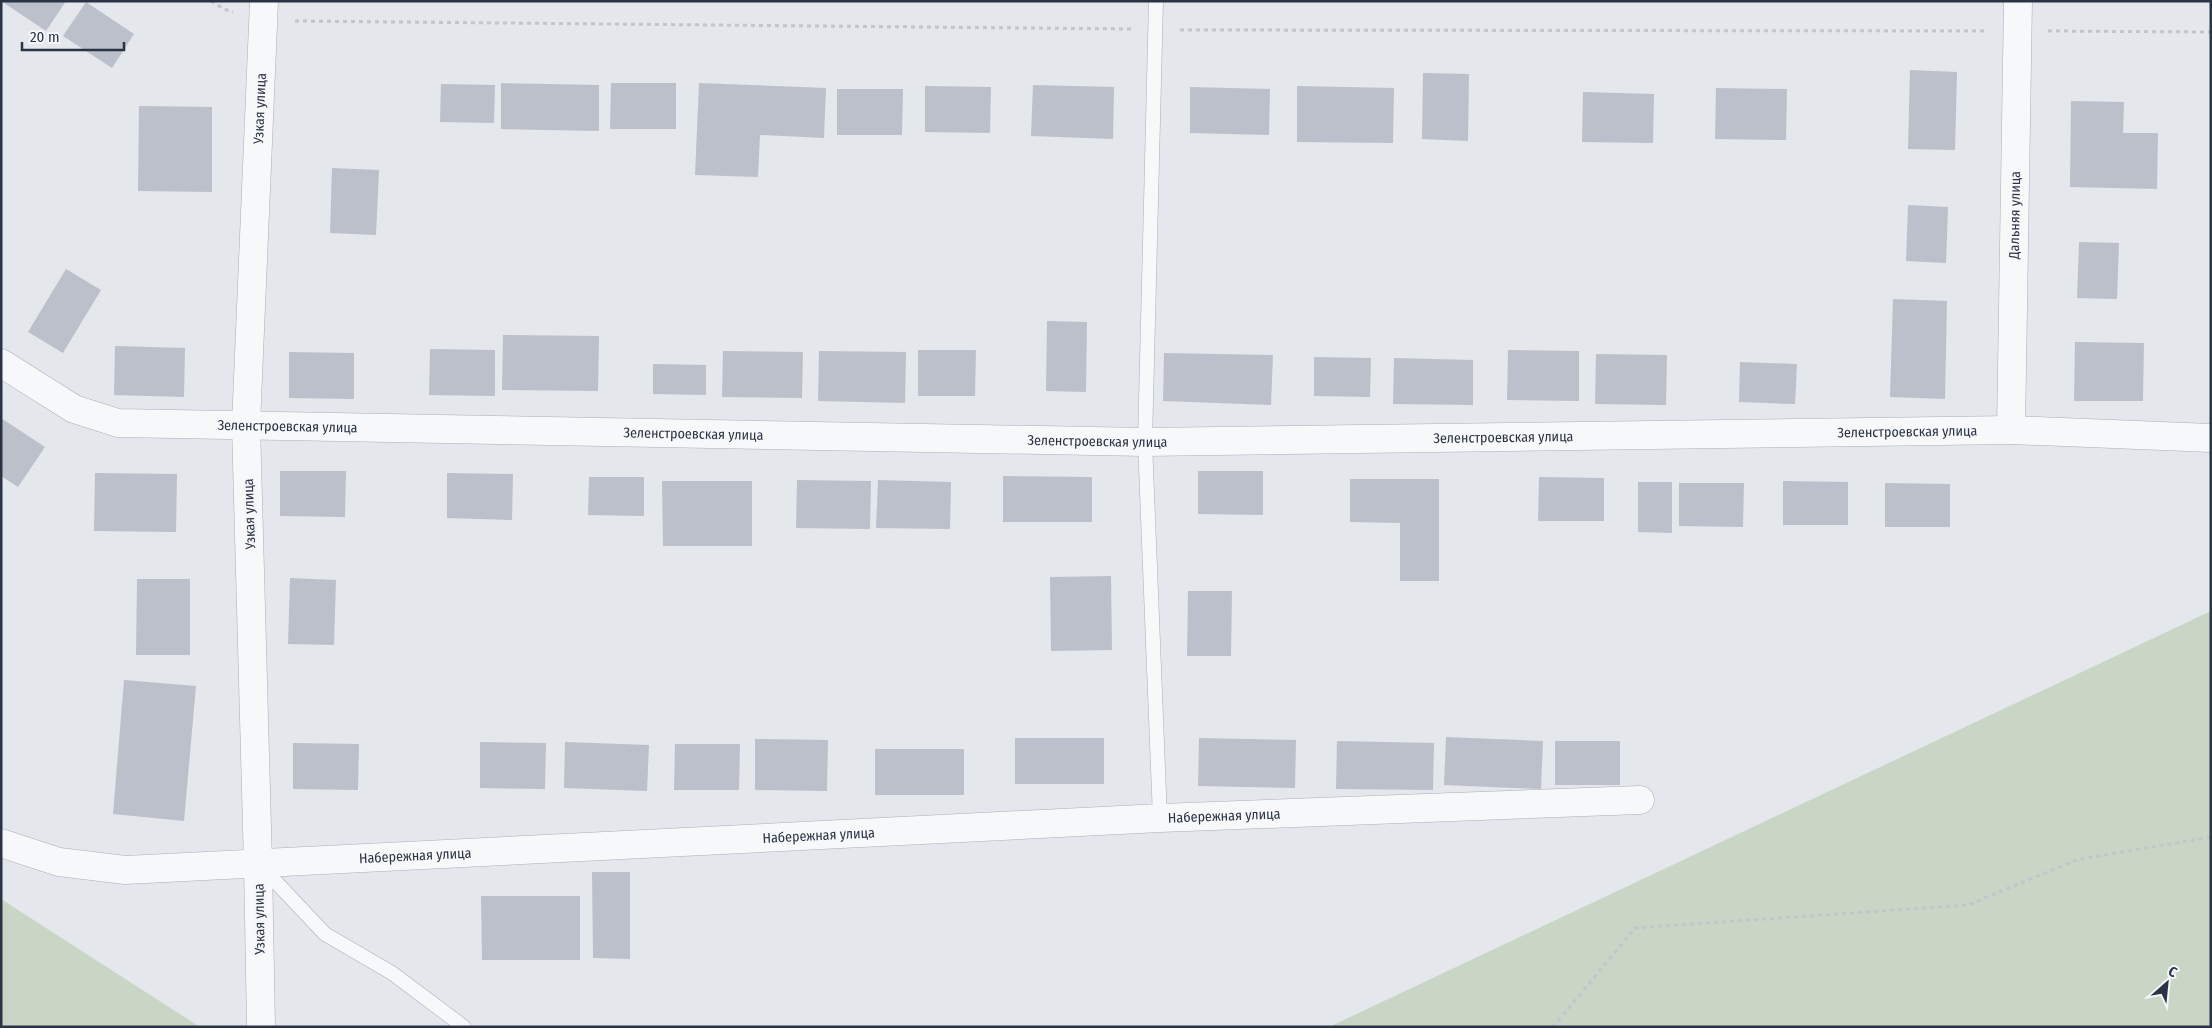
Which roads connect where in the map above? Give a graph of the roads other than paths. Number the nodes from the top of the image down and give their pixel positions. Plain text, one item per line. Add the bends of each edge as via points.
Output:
1 (1156, 1) edge
2 (2018, 1) edge
3 (263, 11) edge
4 (1, 363) edge
5 (246, 425) junction
6 (2011, 430) junction
7 (2211, 438) edge
8 (1145, 442) junction
9 (1640, 800) dead end
10 (1160, 818) junction
11 (1, 843) edge
12 (258, 864) junction
13 (261, 1027) edge
14 (464, 1027) edge

1 - 8 lane
2 - 6 street, Дальняя улица
3 - 5 street, Узкая улица
4 - 5 street, Зеленстроевская улица via 74,409 118,423
5 - 8 street, Зеленстроевская улица
5 - 12 street, Узкая улица
6 - 7 street, Зеленстроевская улица
6 - 8 street, Зеленстроевская улица
8 - 10 lane
9 - 10 street, Набережная улица
10 - 12 street, Набережная улица
11 - 12 street, Набережная улица via 59,862 125,870
12 - 13 street, Узкая улица
12 - 14 lane via 326,934 392,973

